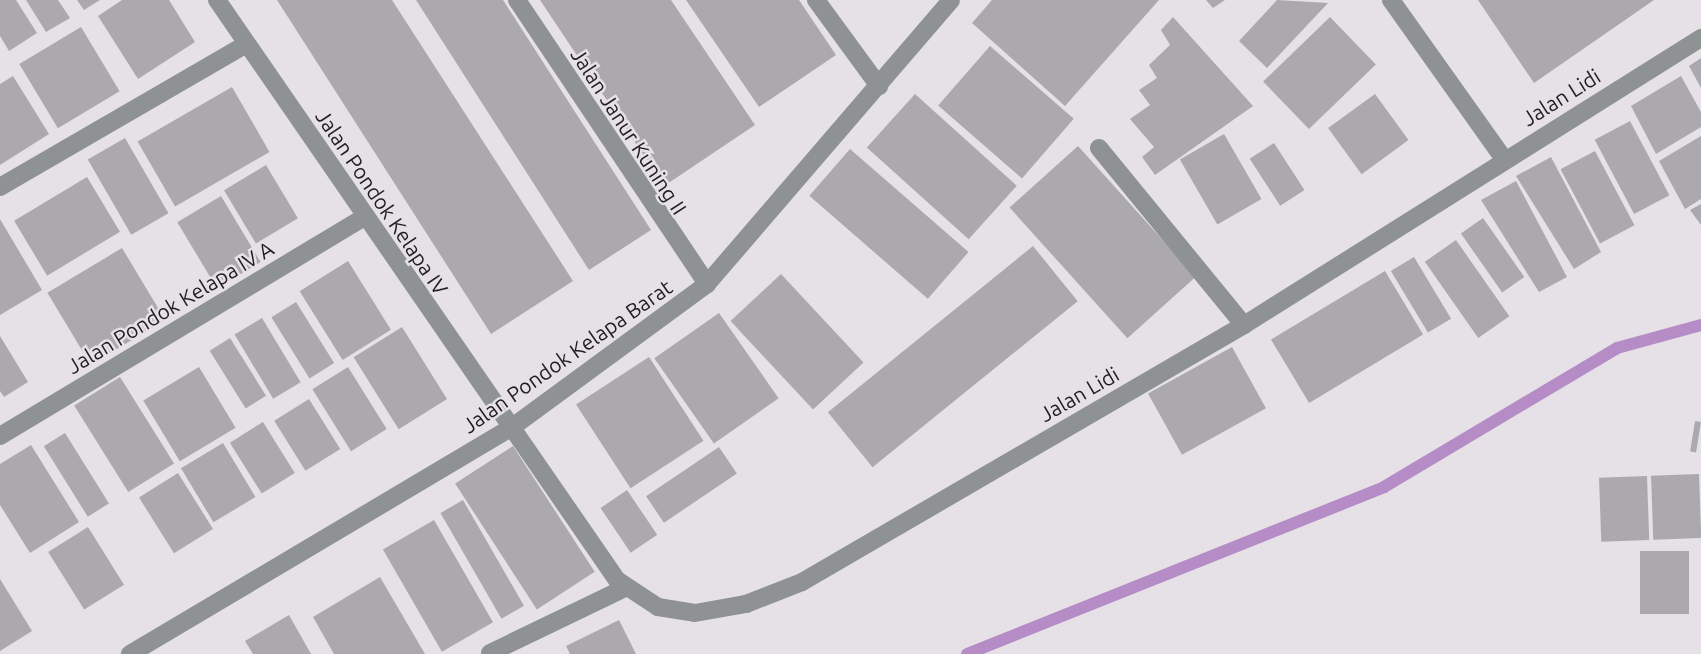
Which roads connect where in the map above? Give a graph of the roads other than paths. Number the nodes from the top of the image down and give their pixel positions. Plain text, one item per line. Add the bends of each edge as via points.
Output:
1 (217, 0) edge
2 (517, 0) edge
3 (816, 0) edge
4 (951, 0) edge
5 (1391, 0) edge
6 (1701, 38) edge
7 (247, 44) junction
8 (879, 86) junction
9 (1099, 148) dead end
10 (1504, 159) junction
11 (0, 187) edge
12 (364, 217) junction
13 (707, 284) junction
14 (1244, 325) junction
15 (511, 429) junction
16 (0, 436) edge
17 (625, 587) junction
18 (490, 653) edge
19 (130, 654) edge

1 - 7 street, Jalan Pondok Kelapa IV
2 - 13 street, Jalan Janur Kuning II
3 - 8 street
4 - 8 street, Jalan Pondok Kelapa Barat
5 - 10 street
6 - 10 street, Jalan Lidi
7 - 11 street
7 - 12 street, Jalan Pondok Kelapa IV
8 - 13 street, Jalan Pondok Kelapa Barat
9 - 14 street
10 - 14 street, Jalan Lidi
12 - 15 street, Jalan Pondok Kelapa IV
12 - 16 street, Jalan Pondok Kelapa IV A
13 - 15 street, Jalan Pondok Kelapa Barat
14 - 17 street, Jalan Lidi via 802,582 746,604 695,613 658,607
15 - 17 street, Jalan Lidi
15 - 19 street, Jalan Pondok Kelapa Barat
17 - 18 street

